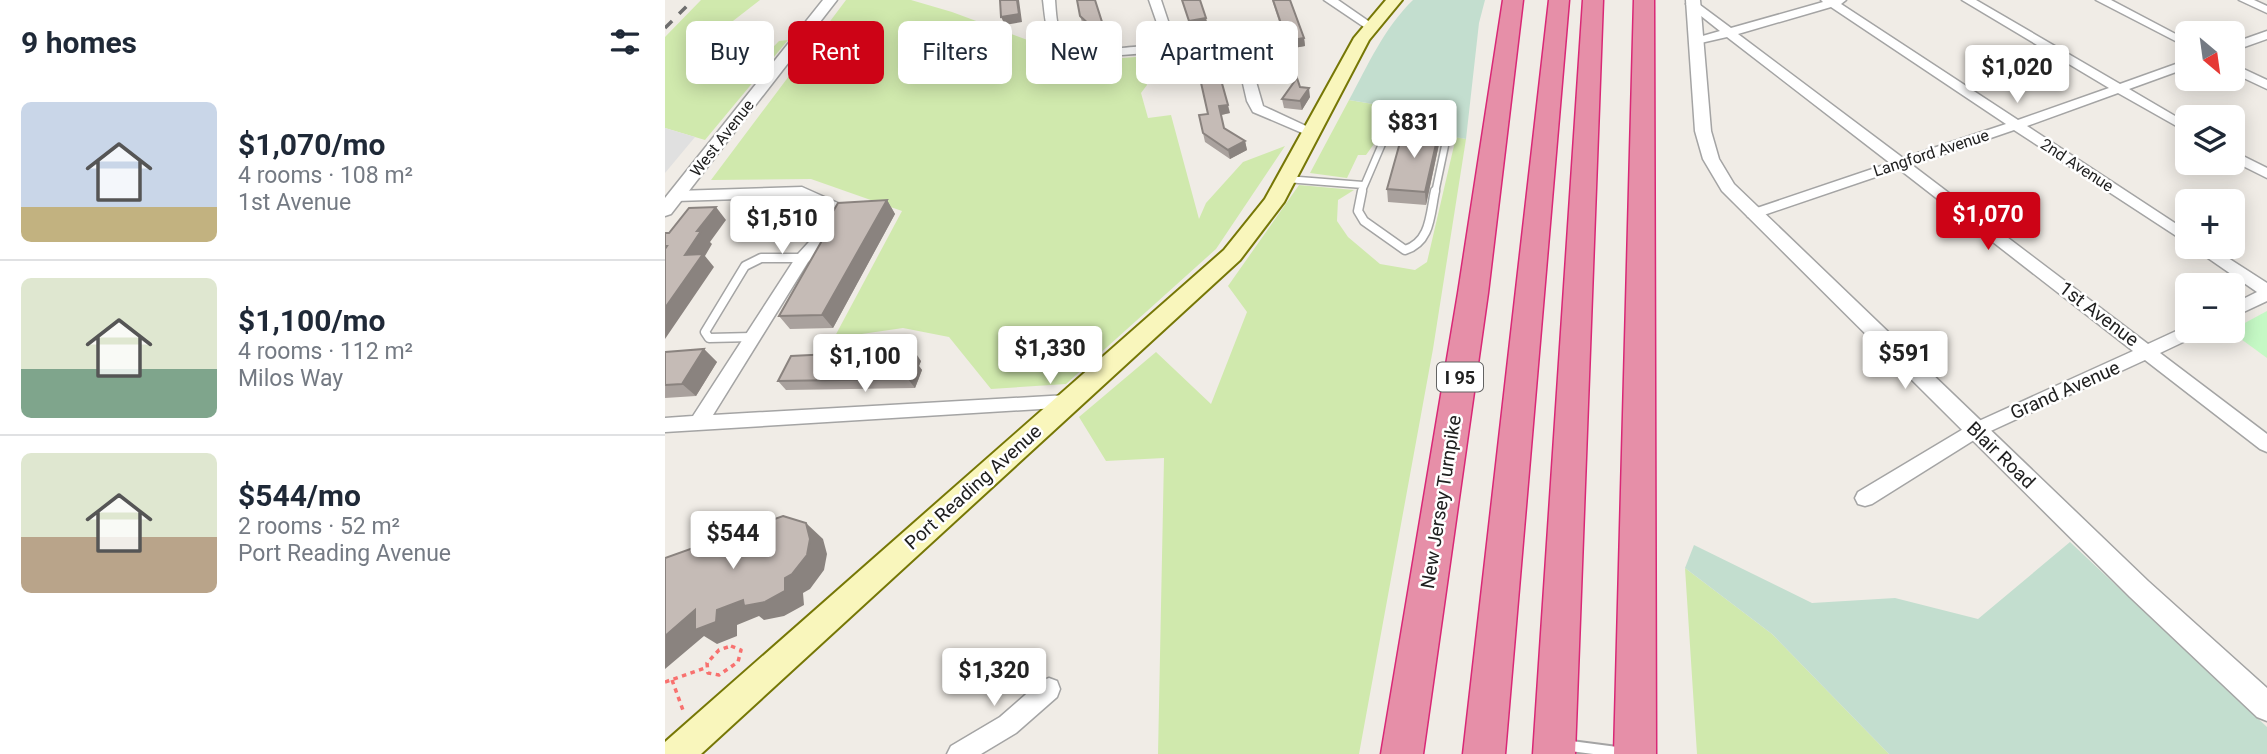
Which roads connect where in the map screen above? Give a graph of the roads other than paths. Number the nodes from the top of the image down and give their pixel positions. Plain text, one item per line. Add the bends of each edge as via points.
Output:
1 (830, 0) edge
2 (1049, 0) edge
3 (1155, 0) edge
4 (1330, 0) edge
5 (1394, 0) edge
6 (1513, 0) edge
7 (1545, 0) edge
8 (1559, 0) edge
9 (1593, 0) edge
10 (1607, 0) edge
11 (1644, 0) edge
12 (1968, 0) edge
13 (2102, 0) edge
14 (2245, 0) edge
15 (1835, 1) edge
16 (1693, 2) edge
17 (2267, 10) edge
18 (1162, 21) edge
19 (1371, 27) junction
20 (1729, 33) junction
21 (2267, 35) edge
22 (2175, 38) edge
23 (1696, 42) junction
24 (2245, 43) edge
25 (1136, 49) edge
26 (2175, 68) edge
27 (2245, 74) edge
28 (1589, 81) junction
29 (1249, 84) edge
30 (2267, 85) edge
31 (2119, 88) junction
32 (2175, 121) edge
33 (2016, 125) junction
34 (1312, 132) junction
35 (2245, 162) edge
36 (1901, 163) junction
37 (2267, 174) edge
38 (1286, 179) junction
39 (1363, 185) junction
40 (1539, 189) junction
41 (676, 196) junction
42 (665, 210) edge
43 (1753, 214) junction
44 (2175, 230) edge
45 (803, 258) junction
46 (2218, 259) edge
47 (2267, 292) edge
48 (2245, 304) edge
49 (753, 337) junction
50 (2175, 339) edge
51 (2148, 352) junction
52 (1067, 402) junction
53 (698, 424) junction
54 (665, 425) edge
55 (1976, 430) junction
56 (2267, 444) edge
57 (1865, 498) dead end
58 (1049, 689) dead end
59 (2267, 708) edge
60 (1554, 749) edge
61 (676, 754) edge
62 (959, 754) edge
63 (1402, 754) edge
64 (1484, 754) edge
65 (1633, 754) edge

1 - 41 street, West Avenue
2 - 25 street via 1053,28 1064,45 1113,53
3 - 18 street
4 - 19 street
5 - 19 main road, Port Reading Avenue
6 - 63 highway, New Jersey Turnpike / I 95
7 - 40 highway
8 - 40 highway
9 - 28 highway
10 - 28 highway
11 - 65 highway
12 - 31 street
13 - 22 street
14 - 17 street
15 - 20 street
15 - 33 street, 2nd Avenue
16 - 20 street, 1st Avenue
16 - 23 street, Blair Road
19 - 34 main road, Port Reading Avenue
20 - 23 street
20 - 36 street, 1st Avenue
21 - 24 street
23 - 43 street, Blair Road via 1706,145 1723,180
26 - 31 street, Langford Avenue
27 - 30 street
28 - 60 highway
29 - 34 street via 1258,109
31 - 32 street
31 - 33 street, Langford Avenue
33 - 36 street, Langford Avenue
33 - 44 street, 2nd Avenue
34 - 38 main road, Port Reading Avenue
35 - 37 street
36 - 43 street, Langford Avenue
36 - 51 street, 1st Avenue
38 - 39 lane
38 - 52 main road, Port Reading Avenue via 1232,255
39 - 39 lane via 1358,211 1364,221 1405,250 1415,247 1426,235 1446,141 1441,134 1403,130 1385,137
40 - 64 highway
41 - 42 street, West Avenue
41 - 45 street via 802,192 835,206 834,216
43 - 55 street, Blair Road
45 - 49 street
45 - 49 lane via 761,258 745,266 705,332 709,338
46 - 47 street
47 - 48 street
49 - 53 street
50 - 51 street, Grand Avenue
51 - 55 street, Grand Avenue
51 - 56 street, 1st Avenue
52 - 53 street
52 - 61 main road, Port Reading Avenue
53 - 54 street
55 - 57 street, Grand Avenue
55 - 59 street, Blair Road
58 - 62 street via 1008,725
60 - 65 lane

